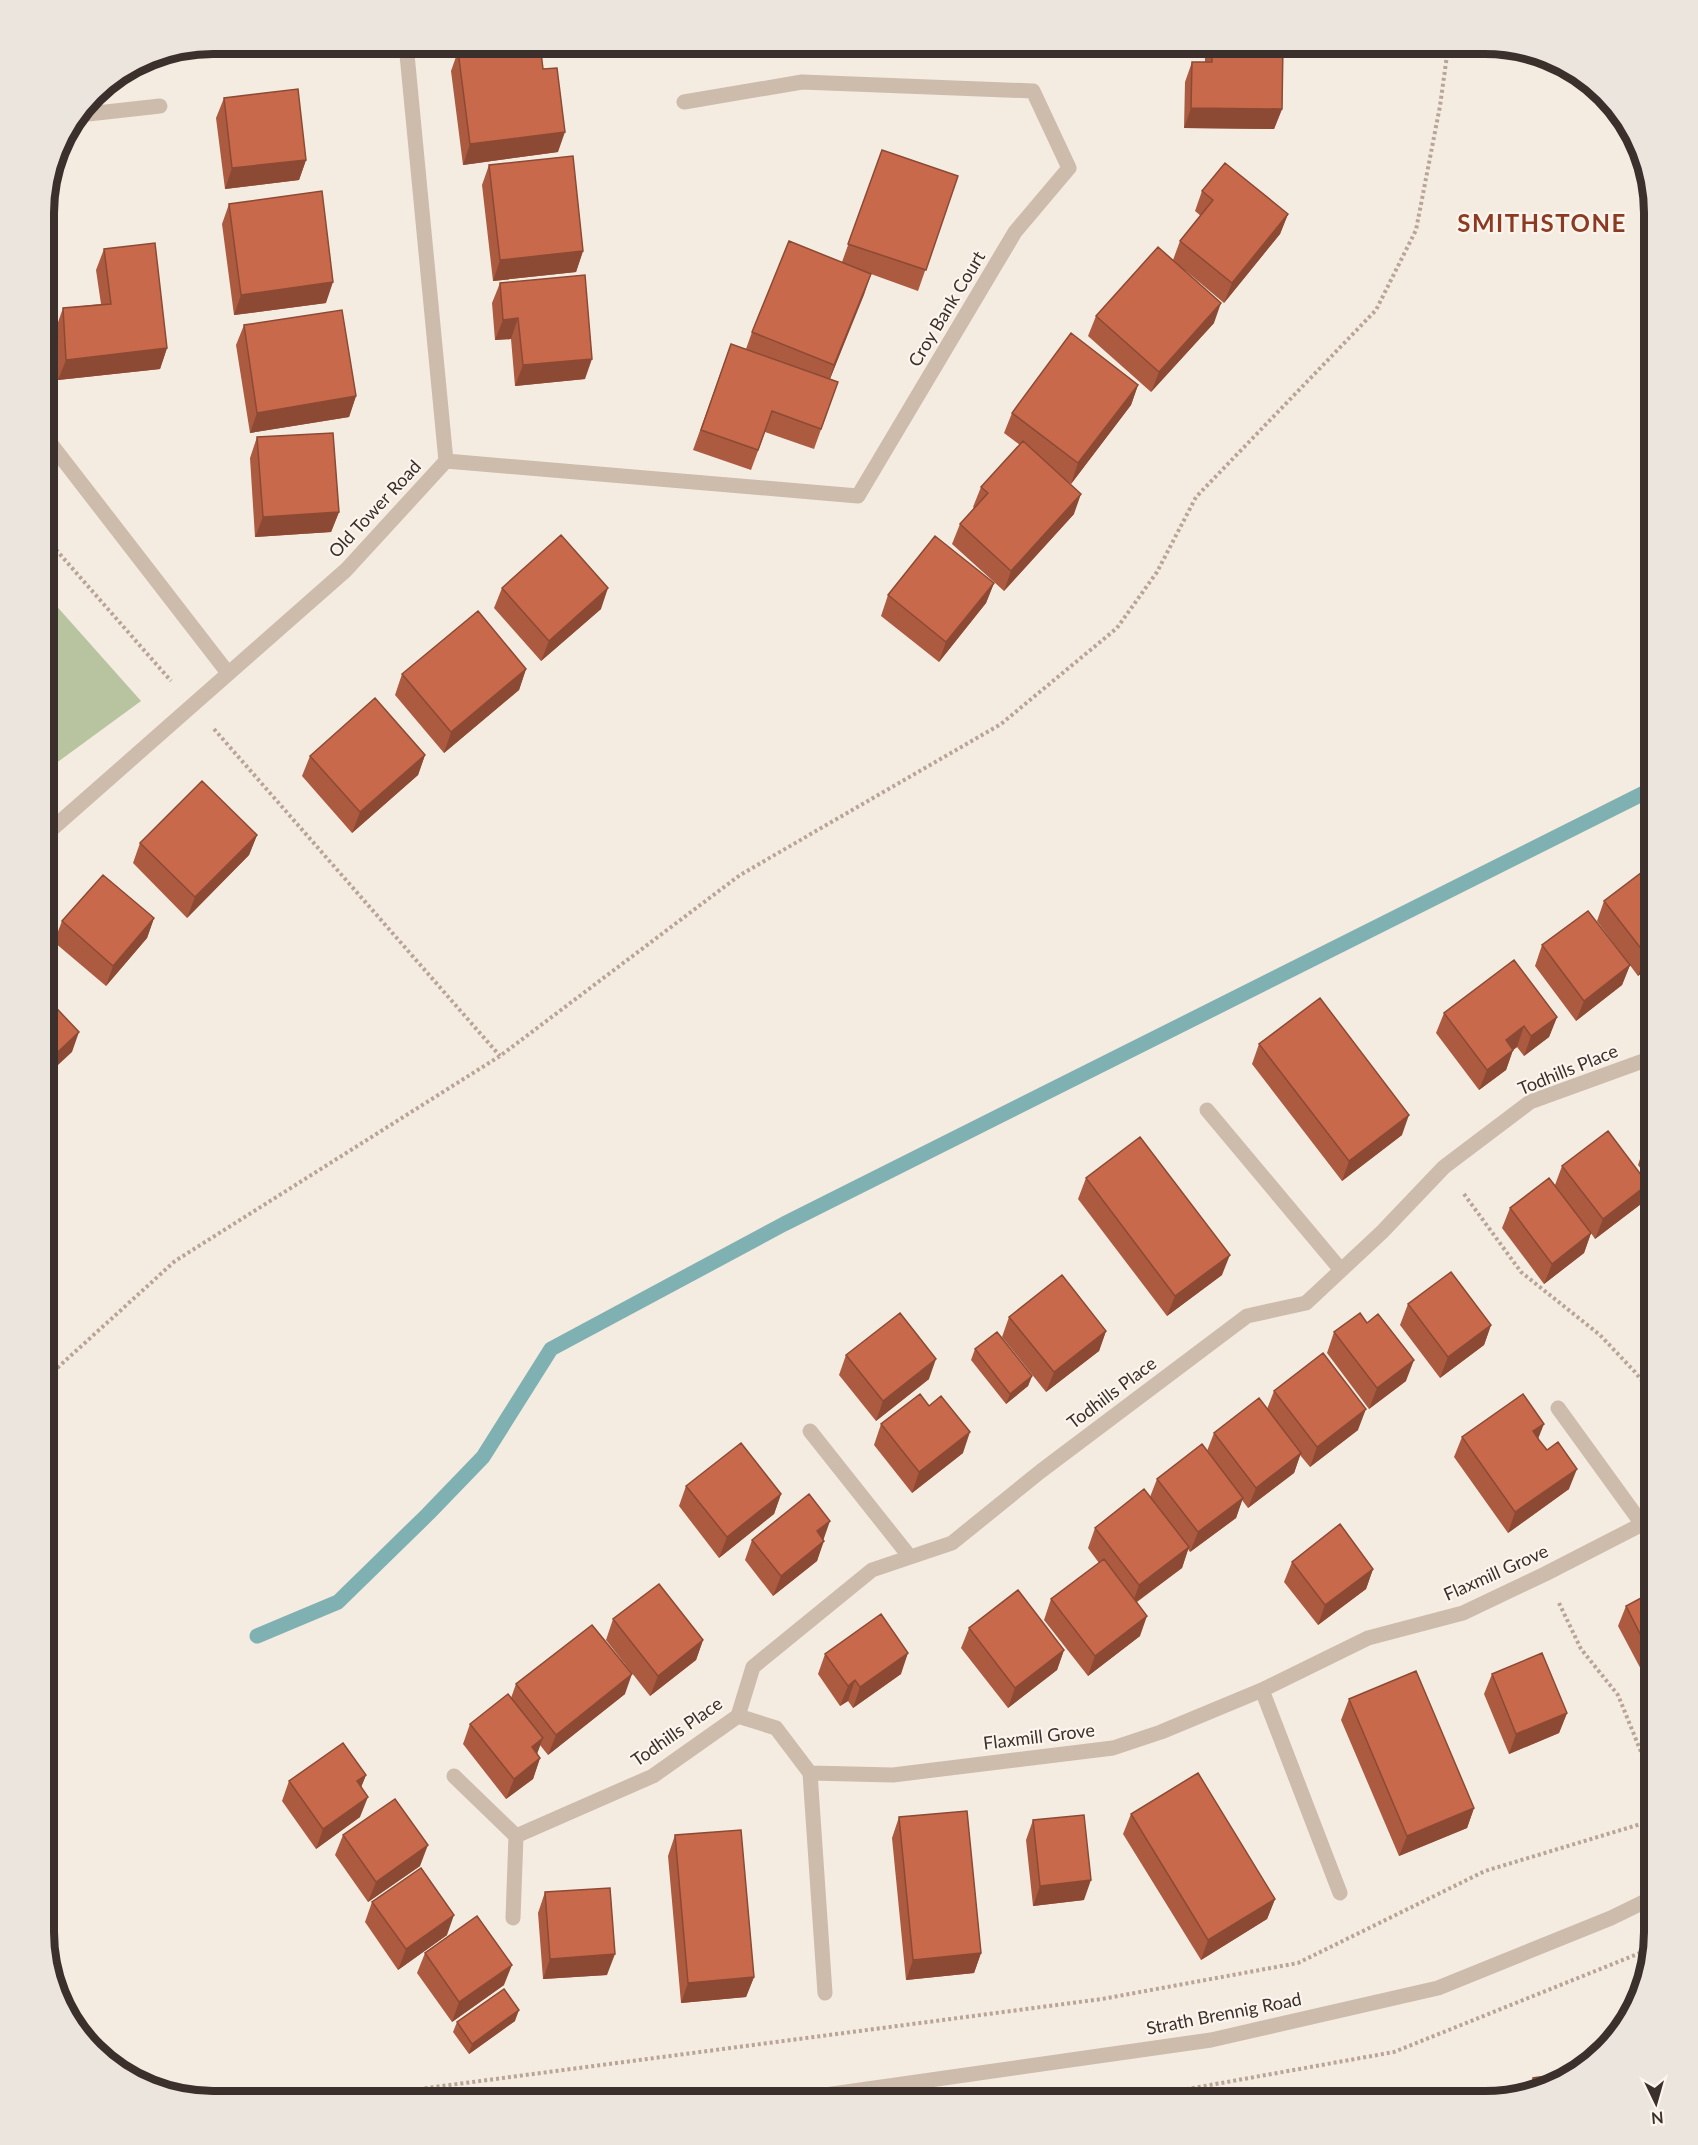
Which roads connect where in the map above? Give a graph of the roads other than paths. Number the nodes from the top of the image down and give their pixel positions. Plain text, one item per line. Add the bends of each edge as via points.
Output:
1 (407, 54) edge
2 (684, 102) dead end
3 (160, 106) dead end
4 (89, 114) edge
5 (54, 448) edge
6 (446, 461) junction
7 (228, 674) junction
8 (54, 827) edge
9 (1644, 1061) edge
10 (1207, 1110) dead end
11 (1341, 1270) junction
12 (1558, 1408) dead end
13 (810, 1431) dead end
14 (1644, 1516) edge
15 (1644, 1523) edge
16 (910, 1557) junction
17 (1262, 1690) junction
18 (738, 1716) junction
19 (810, 1773) junction
20 (454, 1776) dead end
21 (516, 1836) junction
22 (1340, 1893) dead end
23 (1644, 1902) edge
24 (513, 1918) dead end
25 (825, 1993) dead end
26 (859, 2091) edge

1 - 6 street, Old Tower Road
2 - 6 street, Croy Bank Court via 802,82 1033,92 1069,168 1016,232 858,496
3 - 4 street
5 - 7 street
6 - 7 street, Old Tower Road via 346,570
7 - 8 street, Old Tower Road
9 - 11 street, Todhills Place via 1530,1102 1444,1167
10 - 11 street
11 - 16 street, Todhills Place via 1306,1303 1247,1316 952,1543
12 - 14 street, Flaxmill Grove
13 - 16 street
15 - 17 street, Flaxmill Grove via 1463,1613 1368,1638
16 - 18 street, Todhills Place via 872,1570 753,1667
17 - 19 street, Flaxmill Grove via 1113,1748 893,1775
17 - 22 street
18 - 19 street via 776,1728
18 - 21 street, Todhills Place via 653,1776
19 - 25 street
20 - 21 street
21 - 24 street
23 - 26 street, Strath Brennig Road via 1438,1988 1211,2040

